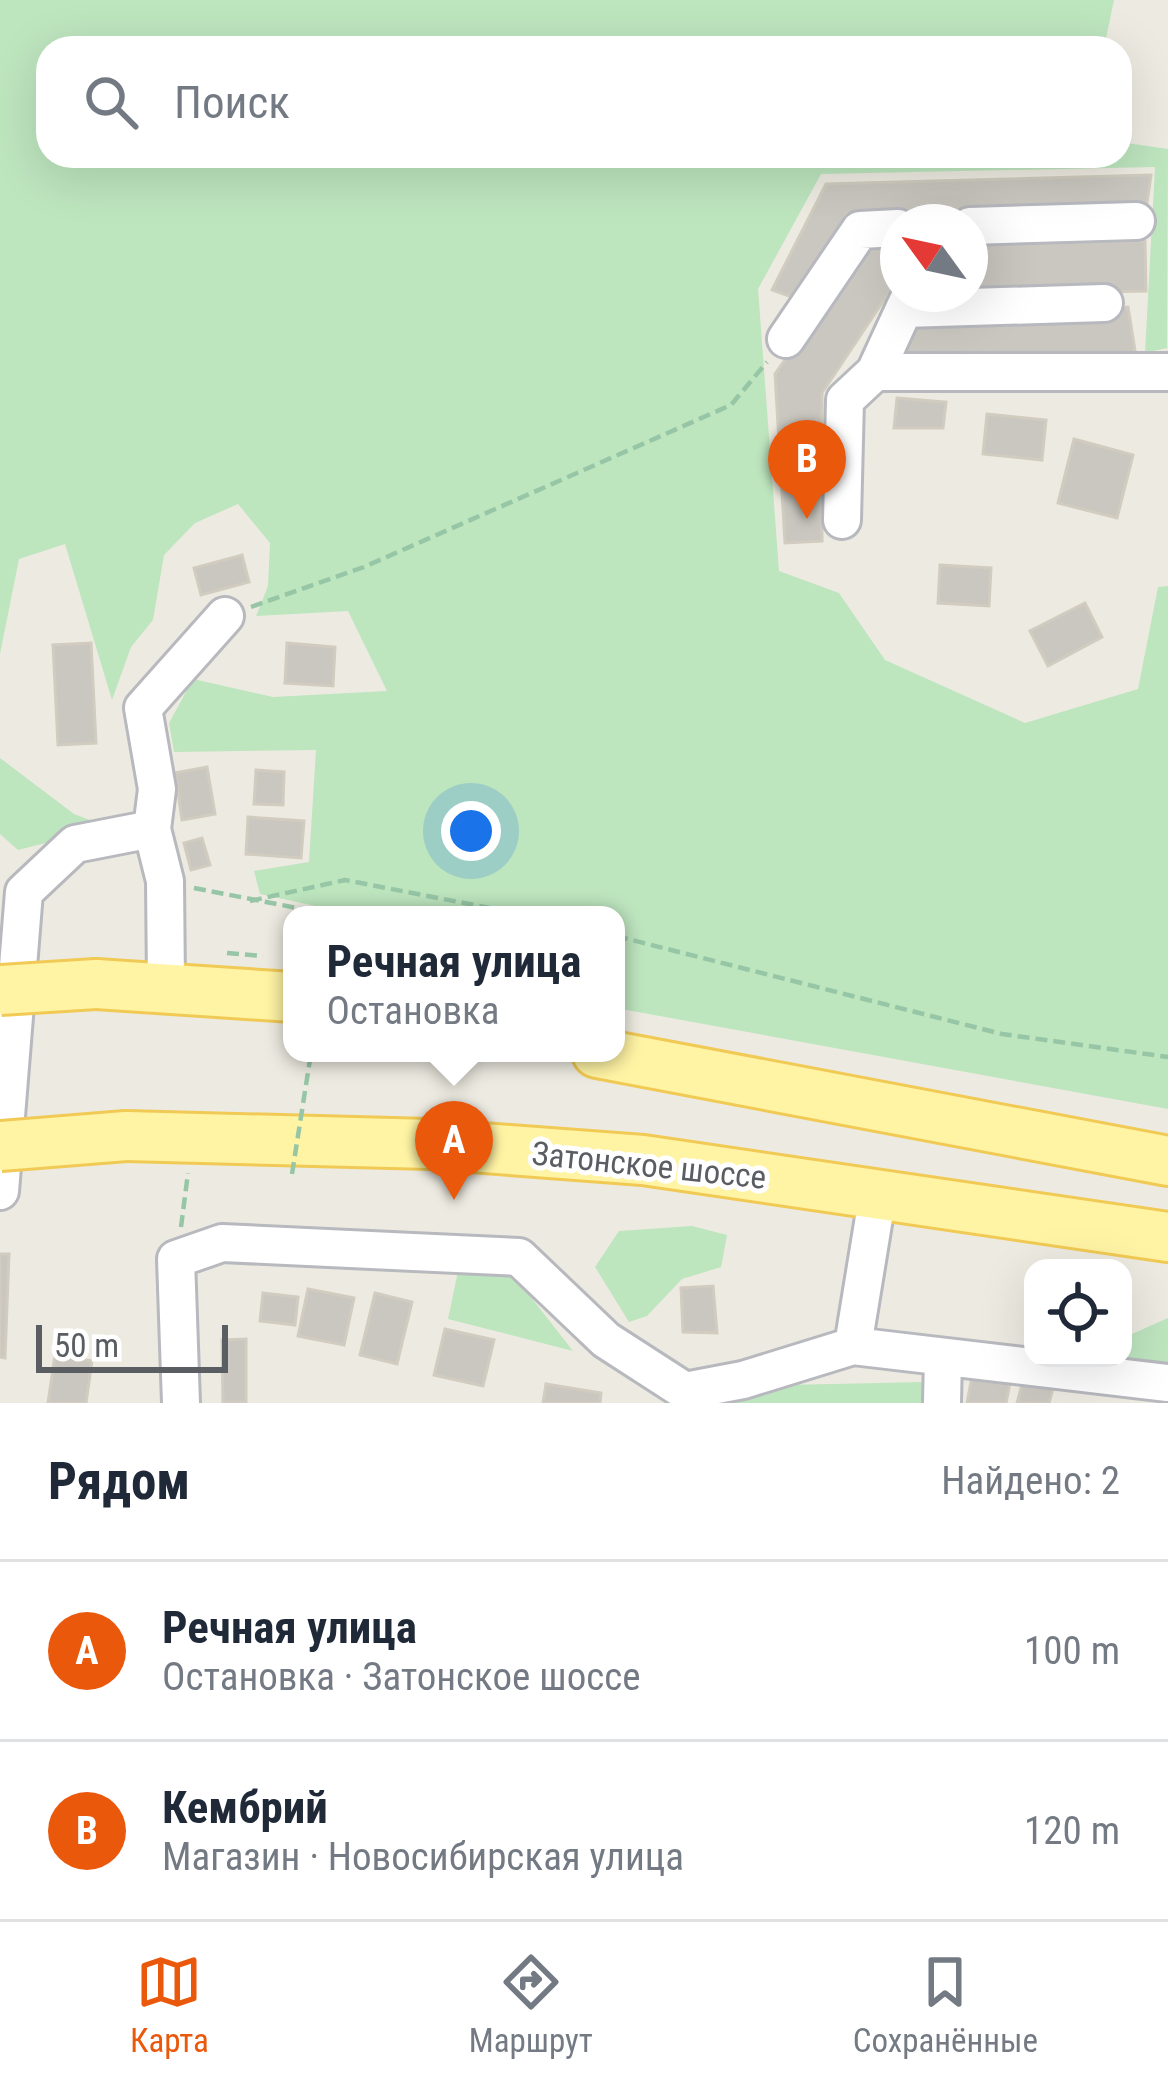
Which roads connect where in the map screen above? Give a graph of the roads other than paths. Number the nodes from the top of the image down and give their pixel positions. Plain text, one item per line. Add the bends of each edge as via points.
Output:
1 (1136, 221) dead end
2 (988, 225) edge
3 (880, 229) edge
4 (988, 302) edge
5 (1104, 303) dead end
6 (903, 312) edge
7 (786, 339) road end
8 (875, 372) junction
9 (1168, 372) edge
10 (842, 520) dead end
11 (225, 616) road end
12 (152, 830) junction
13 (166, 985) junction
14 (0, 990) edge
15 (283, 996) edge
16 (625, 1058) edge
17 (1168, 1161) edge
18 (1, 1168) edge
19 (878, 1193) junction
20 (1168, 1237) edge
21 (853, 1346) junction
22 (944, 1357) junction
23 (1168, 1383) edge
24 (687, 1397) edge
25 (181, 1403) edge
26 (941, 1403) edge

1 - 2 street
3 - 7 street via 860,230
4 - 5 street
6 - 8 street
8 - 9 street
8 - 10 street via 845,400
11 - 12 street via 143,708 157,789
12 - 13 street via 165,881
12 - 18 street via 75,844 24,892
13 - 14 main road, bridge
13 - 15 main road
16 - 17 main road
18 - 19 main road, Затонское шоссе, bridge via 126,1136 430,1144 643,1160
19 - 20 main road, Затонское шоссе
19 - 21 street
21 - 22 street
21 - 24 street
22 - 23 street
22 - 26 street
24 - 25 street via 606,1340 519,1257 222,1243 176,1259

